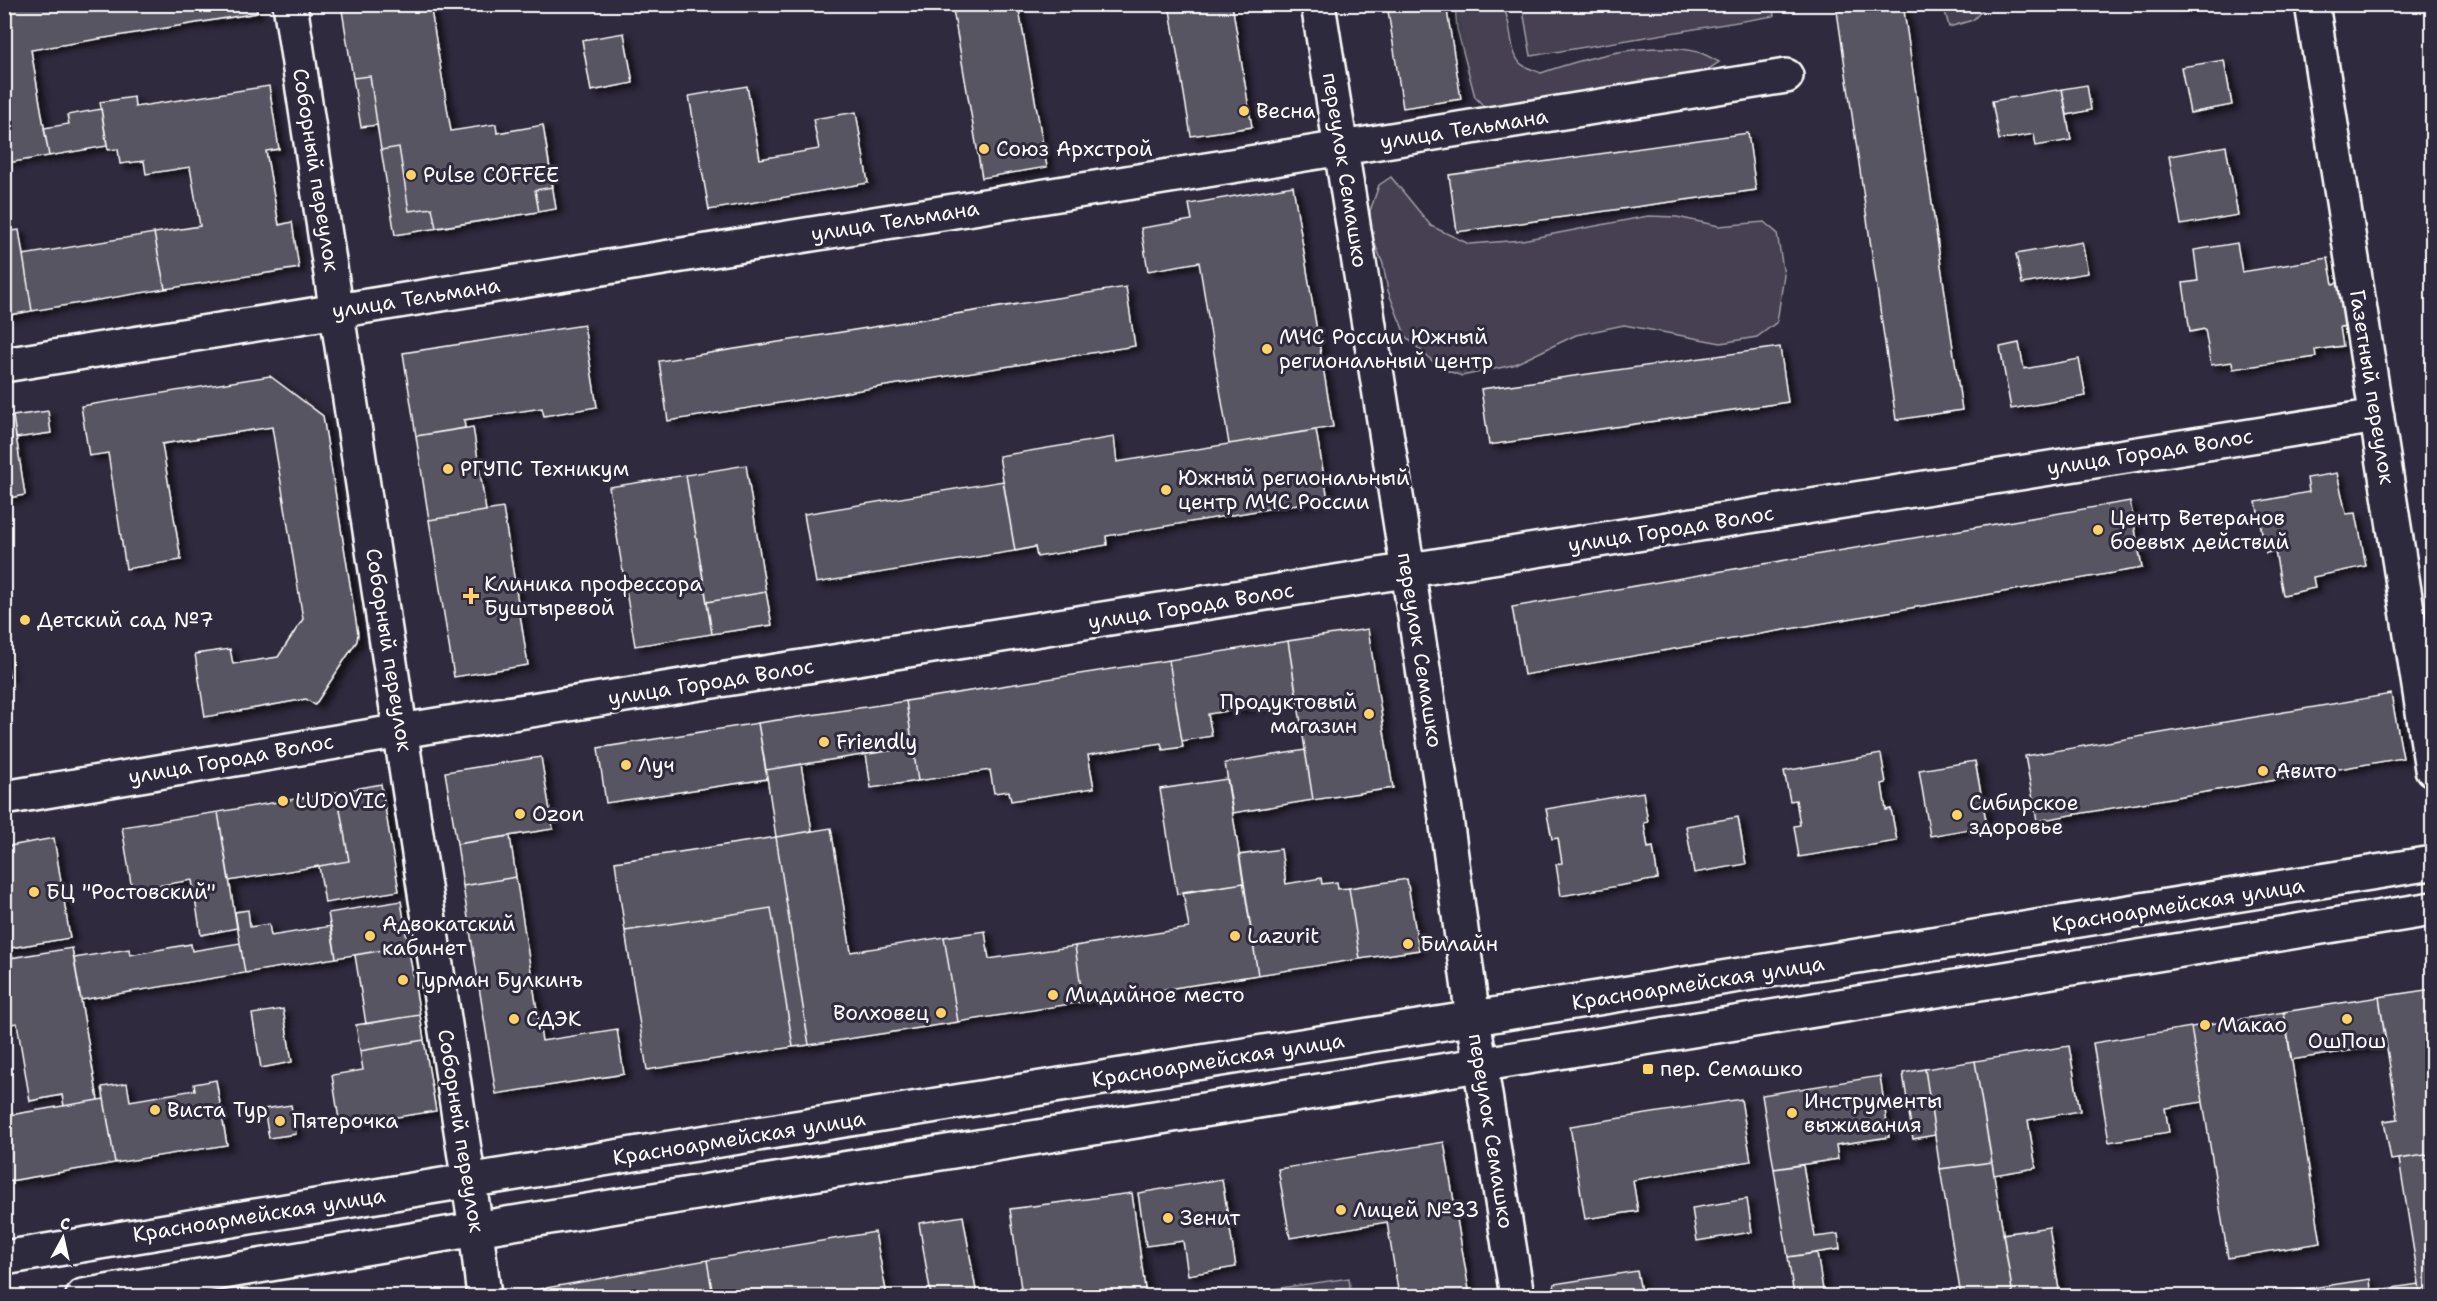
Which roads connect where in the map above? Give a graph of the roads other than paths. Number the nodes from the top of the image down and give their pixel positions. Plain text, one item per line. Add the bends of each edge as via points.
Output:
1 (290, 4) edge
2 (1318, 4) edge
3 (2319, 6) edge
4 (1786, 76) dead end
5 (1341, 149) junction
6 (337, 311) junction
7 (4, 365) edge
8 (2377, 416) junction
9 (1408, 571) junction
10 (401, 731) junction
11 (2433, 769) edge
12 (4, 798) edge
13 (2433, 863) edge
14 (2433, 909) edge
15 (1473, 1019) junction
16 (1480, 1066) junction
17 (468, 1181) junction
18 (476, 1229) junction
19 (4, 1258) edge
20 (83, 1296) edge
21 (484, 1296) edge
22 (1517, 1296) edge

1 - 6 street, Соборный переулок
2 - 5 street, переулок Семашко
3 - 8 street, Газетный переулок
4 - 5 street, улица Тельмана
5 - 6 street, улица Тельмана
5 - 9 street, переулок Семашко
6 - 7 street, улица Тельмана
6 - 10 street, Соборный переулок
8 - 9 street, улица Города Волос
8 - 11 street, Газетный переулок
9 - 10 street, улица Города Волос
9 - 15 street, переулок Семашко
10 - 12 street, улица Города Волос
10 - 17 street, Соборный переулок
13 - 15 street, Красноармейская улица
14 - 16 street
15 - 16 street, переулок Семашко
15 - 17 street, Красноармейская улица
16 - 18 street
16 - 22 street, переулок Семашко
17 - 18 street, Соборный переулок
17 - 19 street, Красноармейская улица
18 - 20 street
18 - 21 street, Соборный переулок

